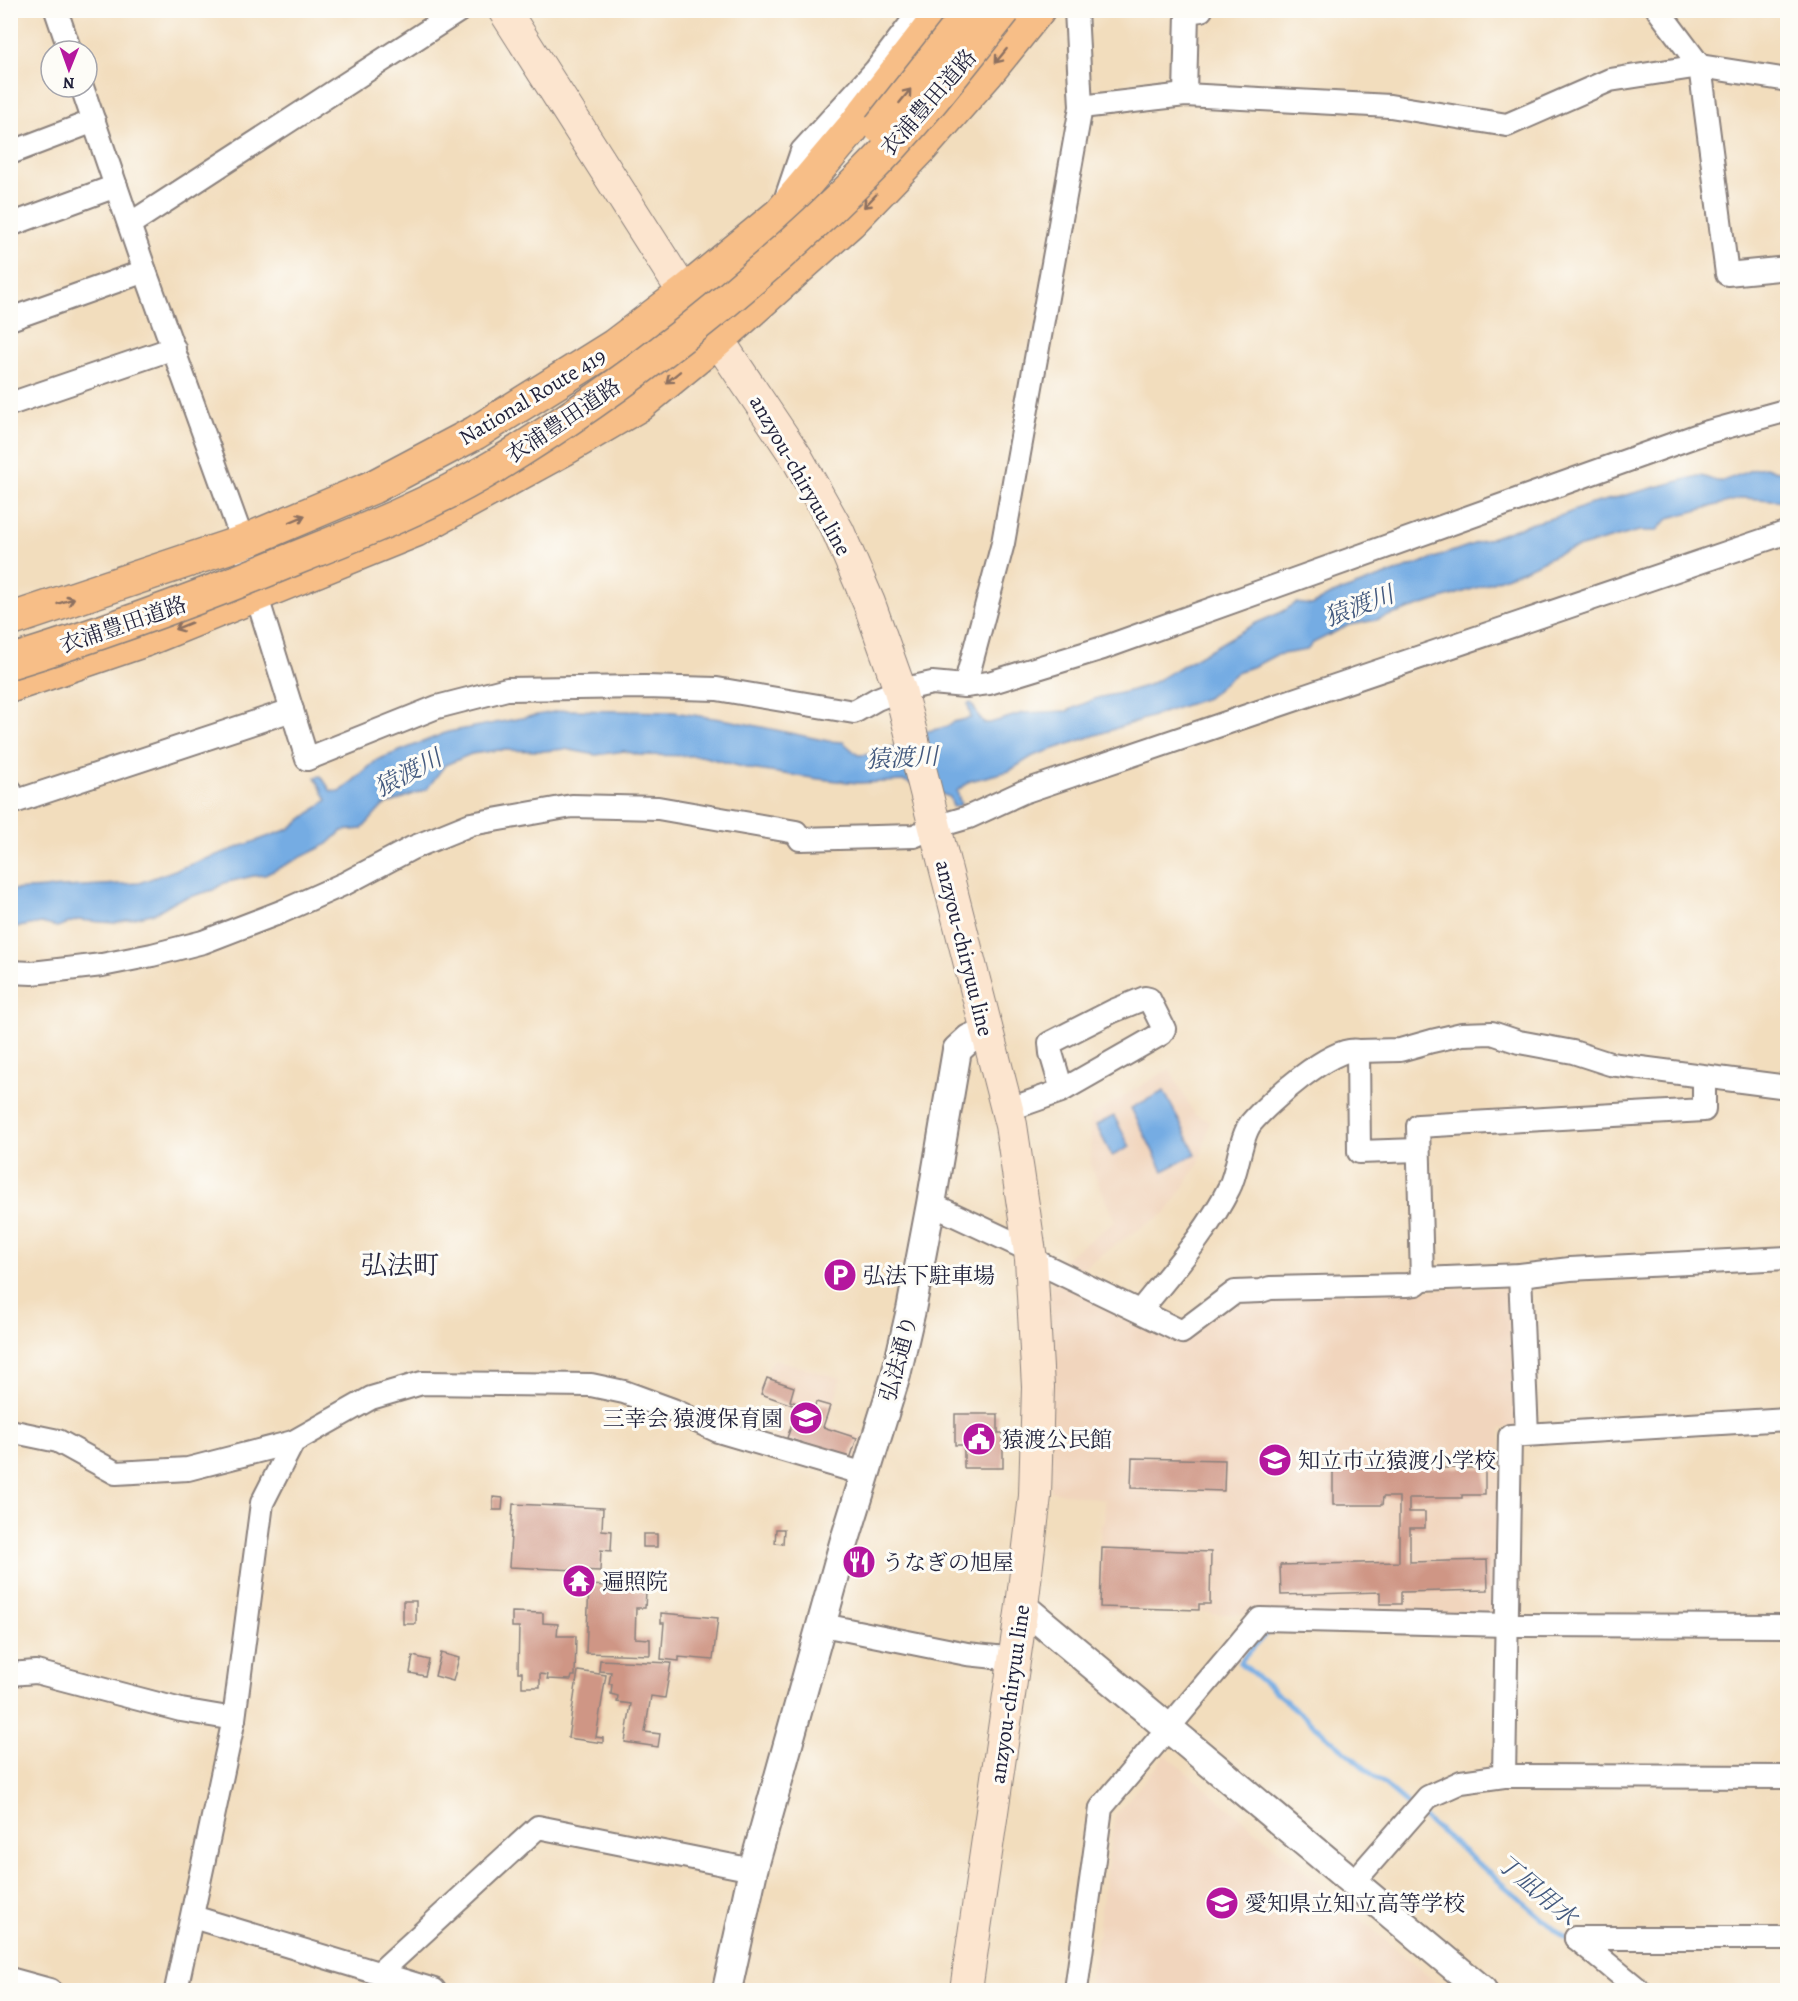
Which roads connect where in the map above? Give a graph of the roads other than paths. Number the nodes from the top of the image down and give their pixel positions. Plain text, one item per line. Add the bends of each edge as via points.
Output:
1 (56, 10) edge
2 (460, 10) edge
3 (504, 10) edge
4 (921, 10) edge
5 (944, 10) edge
6 (972, 10) edge
7 (1004, 10) edge
8 (1038, 10) edge
9 (1077, 10) edge
10 (1201, 10) edge
11 (1659, 10) edge
12 (66, 39) edge
13 (1700, 66) junction
14 (1788, 80) edge
15 (1185, 95) junction
16 (86, 99) edge
17 (1081, 107) junction
18 (94, 121) junction
19 (10, 153) edge
20 (116, 186) junction
21 (780, 213) junction
22 (130, 224) junction
23 (10, 225) edge
24 (1788, 268) edge
25 (146, 271) junction
26 (684, 293) junction
27 (10, 319) edge
28 (718, 340) junction
29 (174, 348) junction
30 (10, 404) edge
31 (1788, 410) edge
32 (1788, 532) edge
33 (243, 542) junction
34 (256, 597) junction
35 (10, 620) edge
36 (10, 646) edge
37 (10, 662) edge
38 (10, 686) edge
39 (965, 686) junction
40 (902, 696) junction
41 (292, 710) junction
42 (10, 790) edge
43 (933, 820) junction
44 (10, 972) edge
45 (986, 1032) junction
46 (1358, 1051) junction
47 (1704, 1077) junction
48 (1788, 1087) edge
49 (1062, 1090) junction
50 (1006, 1110) junction
51 (1418, 1150) junction
52 (931, 1204) junction
53 (1030, 1254) junction
54 (1788, 1258) edge
55 (1520, 1275) junction
56 (1422, 1279) junction
57 (1140, 1311) junction
58 (1788, 1419) edge
59 (10, 1431) edge
60 (1527, 1434) junction
61 (293, 1442) junction
62 (865, 1474) junction
63 (1022, 1606) junction
64 (823, 1625) junction
65 (1507, 1625) junction
66 (1788, 1626) edge
67 (1015, 1659) junction
68 (10, 1674) edge
69 (234, 1719) junction
70 (1170, 1729) junction
71 (1504, 1776) junction
72 (1788, 1777) edge
73 (753, 1870) junction
74 (1353, 1883) junction
75 (193, 1917) junction
76 (1788, 1938) edge
77 (379, 1973) junction
78 (10, 1979) edge
79 (50, 1990) edge
80 (176, 1990) edge
81 (434, 1990) edge
82 (727, 1990) edge
83 (966, 1990) edge
84 (1076, 1990) edge
85 (1482, 1990) edge
86 (1639, 1990) edge

1 - 12 street
2 - 22 street
3 - 26 main road, anzyou-chiryuu line
4 - 21 street via 875,70 802,152
5 - 21 highway, National Route 419 via 851,130
36 -> 6 highway, 衣浦豊田道路, bridge via 234,570 365,513 531,424 666,329 808,207 876,133
7 - 37 highway, 衣浦豊田道路, bridge via 934,98 863,176 805,231 687,333 494,467 392,519 215,591
8 -> 28 highway via 920,149 850,222
9 - 17 street
10 - 15 street via 1187,12
11 - 13 street
13 - 14 street
13 - 15 street via 1610,80 1507,125 1390,106
13 - 24 street via 1727,274
15 - 17 street
16 - 18 street
17 - 39 street via 1003,543
18 - 19 street
18 - 20 street
20 - 22 street
20 - 23 street
21 - 26 highway, National Route 419
22 - 25 street
25 - 27 street
25 - 29 street
26 - 28 main road, anzyou-chiryuu line
33 -> 26 highway, National Route 419 via 373,487 475,433 614,346
28 -> 34 highway via 639,405 564,449 416,530
28 - 40 main road, anzyou-chiryuu line via 797,458 838,531
29 - 30 street
29 - 33 street
31 - 39 street via 1694,437 1103,648 989,683
32 - 43 street via 1034,788 969,817
33 - 34 street
35 -> 33 highway, National Route 419
34 -> 38 highway
34 - 41 street
39 - 40 street via 932,683
40 - 41 street via 877,699 854,712 717,689 507,689 438,707 307,759
40 - 43 main road, anzyou-chiryuu line
41 - 42 street via 14,802
43 - 44 street via 914,836 800,839 796,832 657,808 572,806 471,824 412,848 281,912 203,942 102,965
43 - 45 main road, anzyou-chiryuu line
45 - 50 main road, anzyou-chiryuu line
45 - 52 street, 弘法通り via 969,1039 957,1050
46 - 47 street via 1400,1050 1462,1034 1492,1033 1610,1064
46 - 51 street via 1359,1152
46 - 57 street via 1352,1049 1325,1060 1249,1126 1230,1187 1197,1239
47 - 48 street
47 - 51 street via 1704,1110 1418,1126
49 - 49 street via 1161,1034 1164,1029 1149,999 1113,1011 1050,1042
49 - 50 street
50 - 53 main road, anzyou-chiryuu line
51 - 56 street
52 - 53 street
52 - 62 street, 弘法通り via 897,1368
53 - 57 street
53 - 63 main road, anzyou-chiryuu line via 1038,1387 1035,1496
54 - 55 street
55 - 56 street
55 - 60 street
56 - 57 street via 1407,1285 1235,1292 1182,1332
58 - 60 street
59 - 61 street via 58,1441 116,1473 188,1469
60 - 65 street via 1510,1436
61 - 62 street via 370,1398 422,1383 591,1385 624,1392 718,1431
61 - 69 street via 262,1503
62 - 64 street, 弘法通り
63 - 67 main road, anzyou-chiryuu line
63 - 70 street
64 - 67 street via 967,1654
64 - 73 street, 弘法通り
65 - 66 street
65 - 70 street via 1260,1619
65 - 71 street
67 - 83 main road, anzyou-chiryuu line
68 - 69 street via 36,1672 181,1710
69 - 75 street
70 - 74 street
70 - 84 street via 1101,1808
71 - 72 street
71 - 74 street via 1461,1782 1428,1797
73 - 77 street via 538,1827
73 - 82 street
74 - 85 street
75 - 77 street
75 - 80 street
76 - 86 street via 1576,1938
77 - 81 street
78 - 79 street

